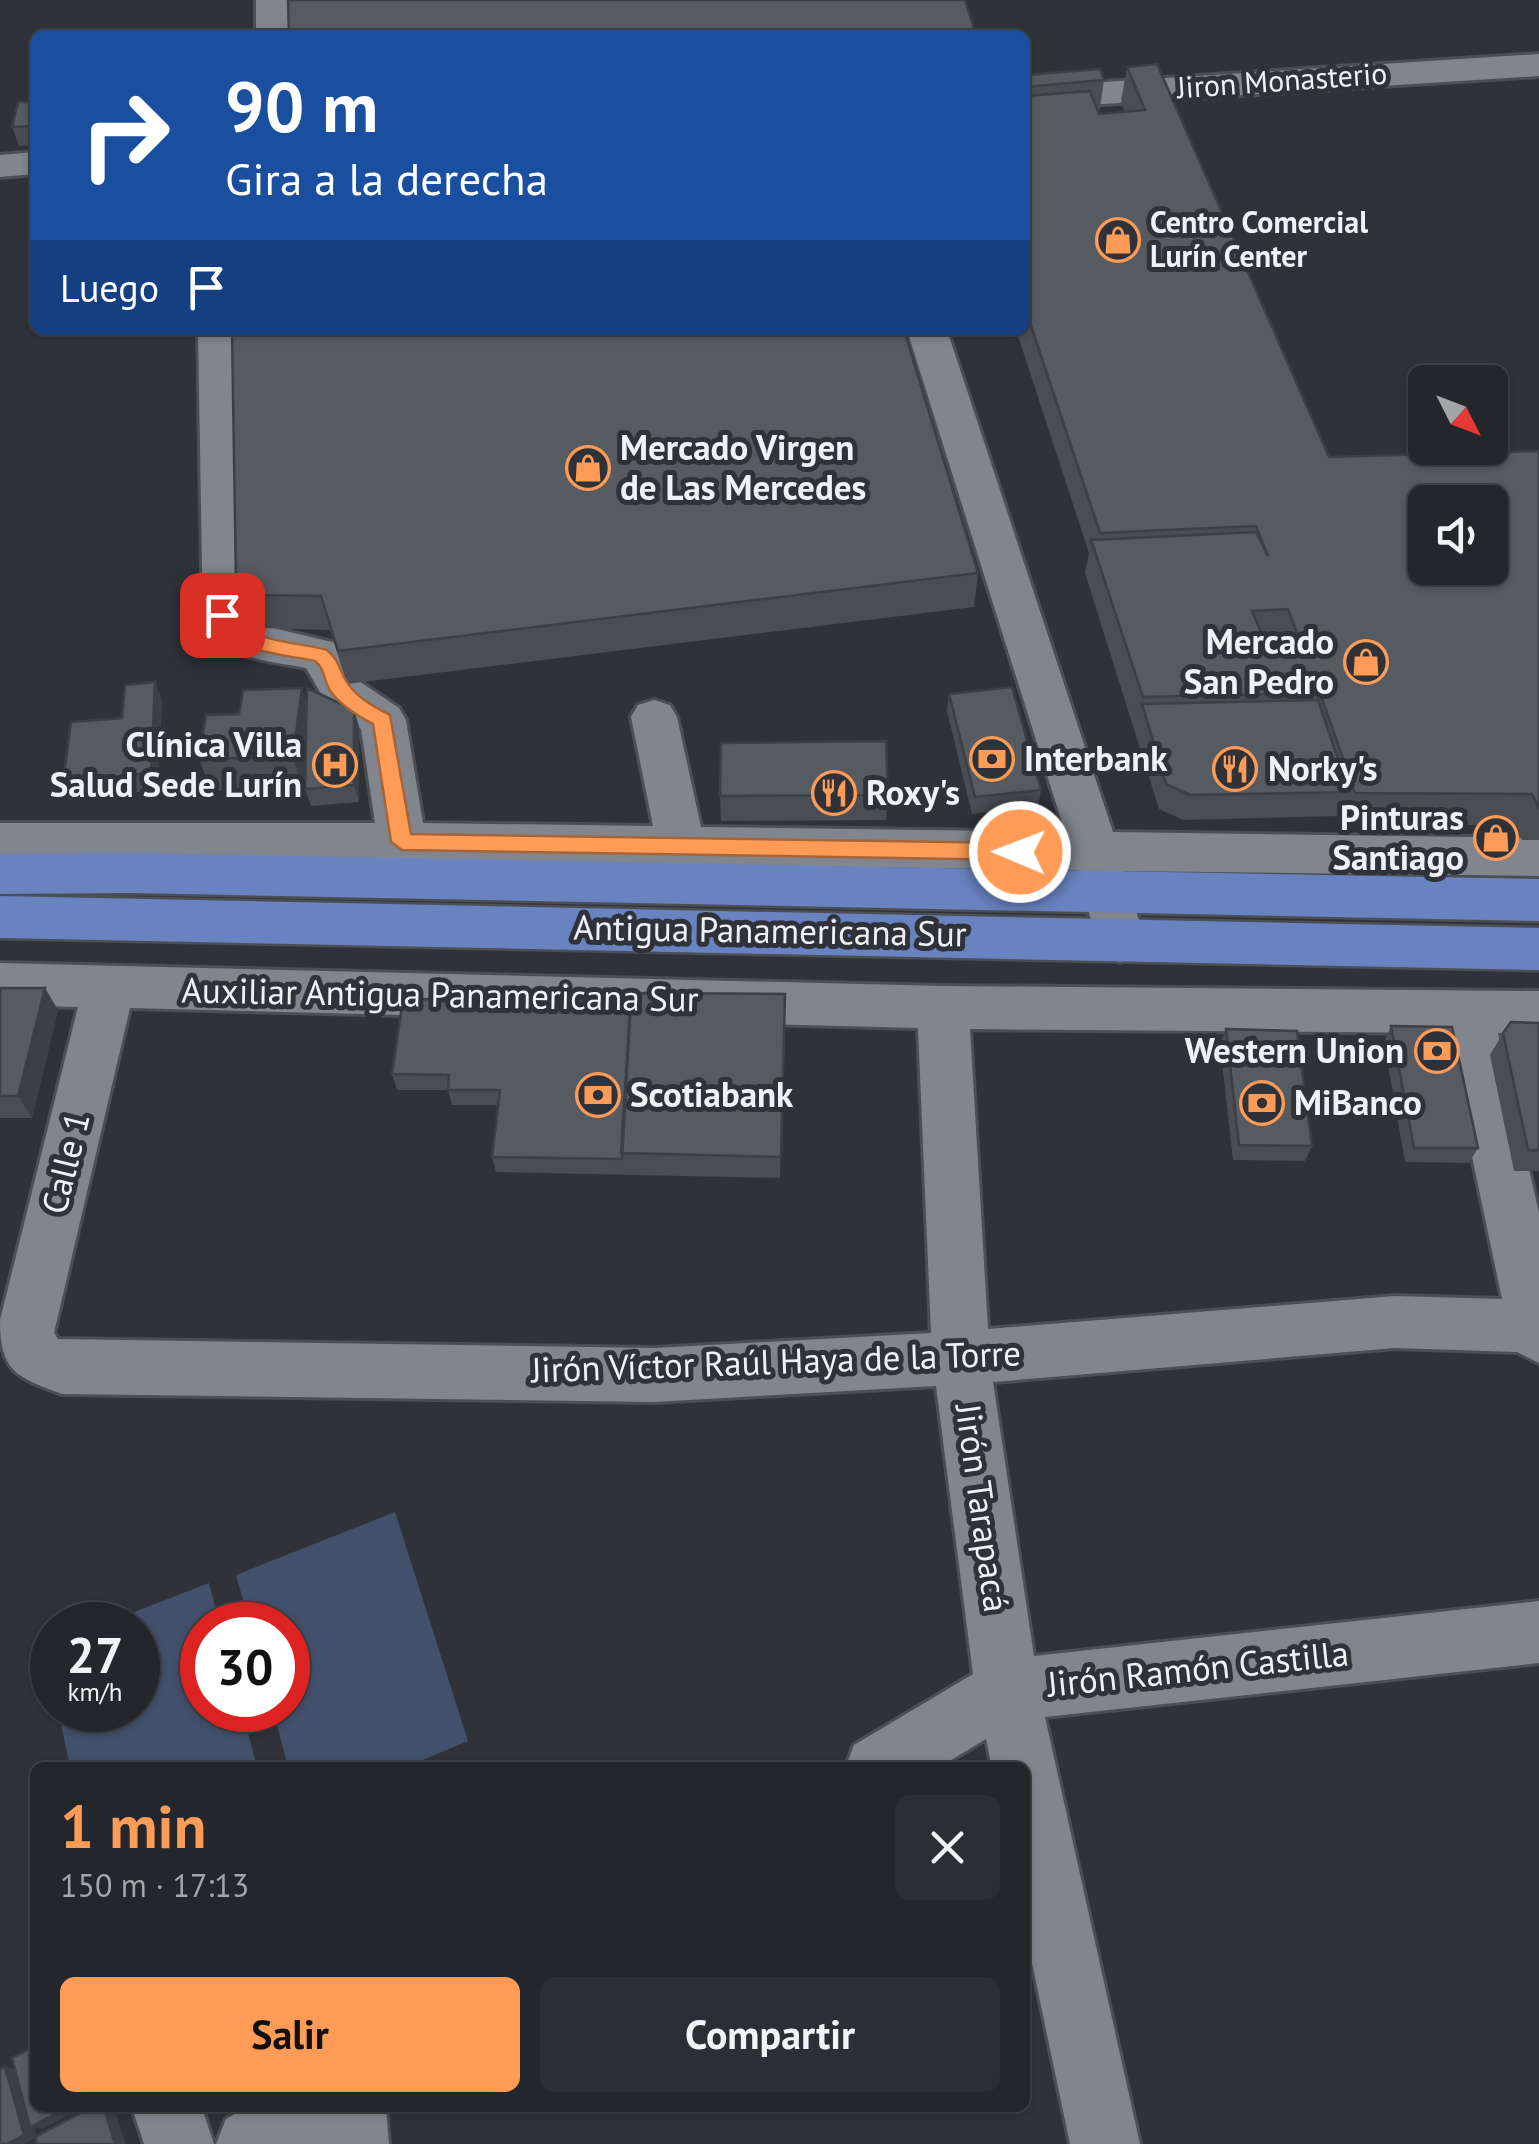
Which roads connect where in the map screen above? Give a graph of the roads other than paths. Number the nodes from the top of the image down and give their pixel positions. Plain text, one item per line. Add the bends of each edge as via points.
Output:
1 (273, 0) edge
2 (273, 30) edge
3 (1539, 64) edge
4 (1030, 98) edge
5 (30, 163) edge
6 (0, 166) edge
7 (218, 335) edge
8 (929, 335) edge
9 (654, 717) dead end
10 (0, 842) edge
11 (402, 842) junction
12 (681, 846) junction
13 (1539, 857) edge
14 (1101, 872) junction
15 (0, 874) edge
16 (1539, 900) edge
17 (0, 917) edge
18 (1120, 942) junction
19 (1539, 949) edge
20 (0, 984) edge
21 (109, 987) junction
22 (943, 1007) junction
23 (1466, 1011) junction
24 (1539, 1012) edge
25 (1538, 1330) edge
26 (24, 1338) joint
27 (961, 1358) junction
28 (1539, 1632) edge
29 (1007, 1690) junction
30 (887, 1762) edge
31 (1022, 1762) edge
32 (1030, 1799) edge
33 (168, 2112) edge
34 (303, 2112) edge
35 (351, 2112) edge
36 (180, 2144) edge
37 (250, 2144) edge
38 (354, 2144) edge
39 (1105, 2144) edge

1 - 2 street
3 - 4 street, Jiron Monasterio
5 - 6 street
7 - 11 street via 225,626 242,638 320,655 331,663 337,686 383,720
8 - 14 street
9 - 12 street
10 - 11 street
11 - 12 street
12 - 14 street
13 - 14 street
14 - 15 main road, Antigua Panamericana Sur
14 - 16 main road, Antigua Panamericana Sur
14 - 18 street
17 - 18 main road, Antigua Panamericana Sur
18 - 19 main road, Antigua Panamericana Sur
20 - 21 street, Auxiliar Antigua Panamericana Sur
21 - 22 street, Auxiliar Antigua Panamericana Sur
21 - 26 street, Calle 1
22 - 23 street, Auxiliar Antigua Panamericana Sur
22 - 27 street, Jirón Tarapacá
23 - 24 street, Auxiliar Antigua Panamericana Sur
23 - 25 street
25 - 27 street, Jirón Víctor Raúl Haya de la Torre via 1394,1322
26 - 27 street, Jirón Víctor Raúl Haya de la Torre via 38,1358 62,1367 654,1375
27 - 29 street, Jirón Tarapacá
28 - 29 street, Jirón Ramón Castilla
29 - 30 street, Jirón Ramón Castilla
29 - 31 street, Jirón Tarapacá
32 - 39 street, Jirón Tarapacá
33 - 36 street
34 - 37 street
35 - 38 street

